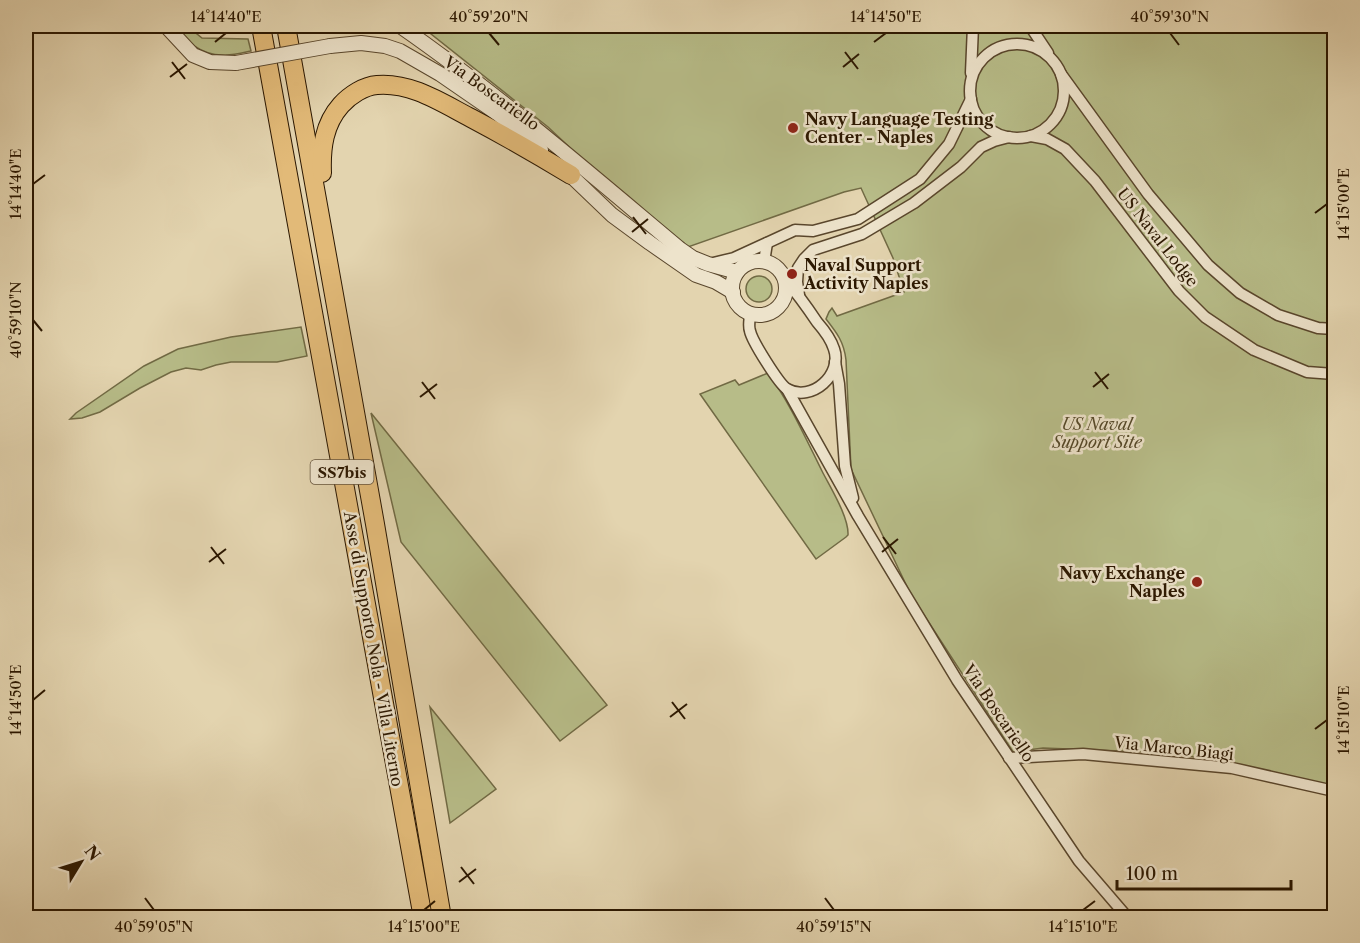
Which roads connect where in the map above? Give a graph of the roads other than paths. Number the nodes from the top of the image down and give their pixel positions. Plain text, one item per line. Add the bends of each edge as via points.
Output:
1 (166, 26) edge
2 (261, 26) edge
3 (286, 26) edge
4 (400, 26) edge
5 (973, 26) edge
6 (1030, 26) edge
7 (1049, 56) junction
8 (1061, 74) junction
9 (971, 80) junction
10 (970, 99) junction
11 (1031, 136) junction
12 (1009, 137) junction
13 (571, 175) junction
14 (767, 243) junction
15 (764, 262) junction
16 (708, 264) junction
17 (330, 268) junction
18 (738, 272) junction
19 (784, 278) junction
20 (733, 292) junction
21 (799, 295) junction
22 (750, 313) junction
23 (1335, 329) edge
24 (835, 362) junction
25 (1335, 374) edge
26 (787, 388) junction
27 (858, 516) junction
28 (1009, 758) junction
29 (1335, 790) edge
30 (423, 918) edge
31 (442, 918) edge
32 (1128, 918) edge

1 - 13 street, Via Boscariello, bridge via 193,55 210,62 236,63 361,43 400,51 498,114
2 - 30 highway, Asse di Supporto Nola - Villa Literno / SS7bis
3 - 17 highway, Asse di Supporto Nola - Villa Literno / SS7bis
4 - 16 street, Via Boscariello via 530,123 680,249
5 - 9 street
6 - 7 street
7 - 8 street
7 - 9 street via 1024,44 996,48 976,67
8 - 11 street via 1062,105 1045,129
8 - 23 street via 1148,194 1208,265 1240,293 1278,315 1318,328
9 - 10 street
10 - 12 street via 984,124
10 - 14 street via 949,144 920,179 858,219 813,231 795,230
11 - 12 street
11 - 25 street, US Naval Lodge via 1065,149 1179,291 1205,317 1254,350 1307,372
12 - 21 street via 981,147 914,204 862,234 813,250 798,268
13 - 17 highway via 418,92 387,85 367,87 334,112 321,152
13 - 20 street, Via Boscariello via 612,215 641,236 696,275
14 - 15 street
14 - 16 street via 734,258
15 - 18 street via 752,262
15 - 19 street via 778,269
16 - 18 street, Via Boscariello
17 - 31 highway, Asse di Supporto Nola - Villa Literno / SS7bis
18 - 20 street
19 - 21 street, Via Boscariello
19 - 22 street via 786,294 777,309 762,315
20 - 22 street via 739,306
21 - 24 street, Via Boscariello via 831,340
22 - 26 street, Via Boscariello via 750,332
24 - 26 street via 829,379 816,389 802,393
24 - 27 street, Via Boscariello via 845,466
26 - 27 street, Via Boscariello
27 - 28 street, Via Boscariello
28 - 29 street, Via Marco Biagi via 1083,754 1232,768
28 - 32 street, Via Boscariello via 1078,861

